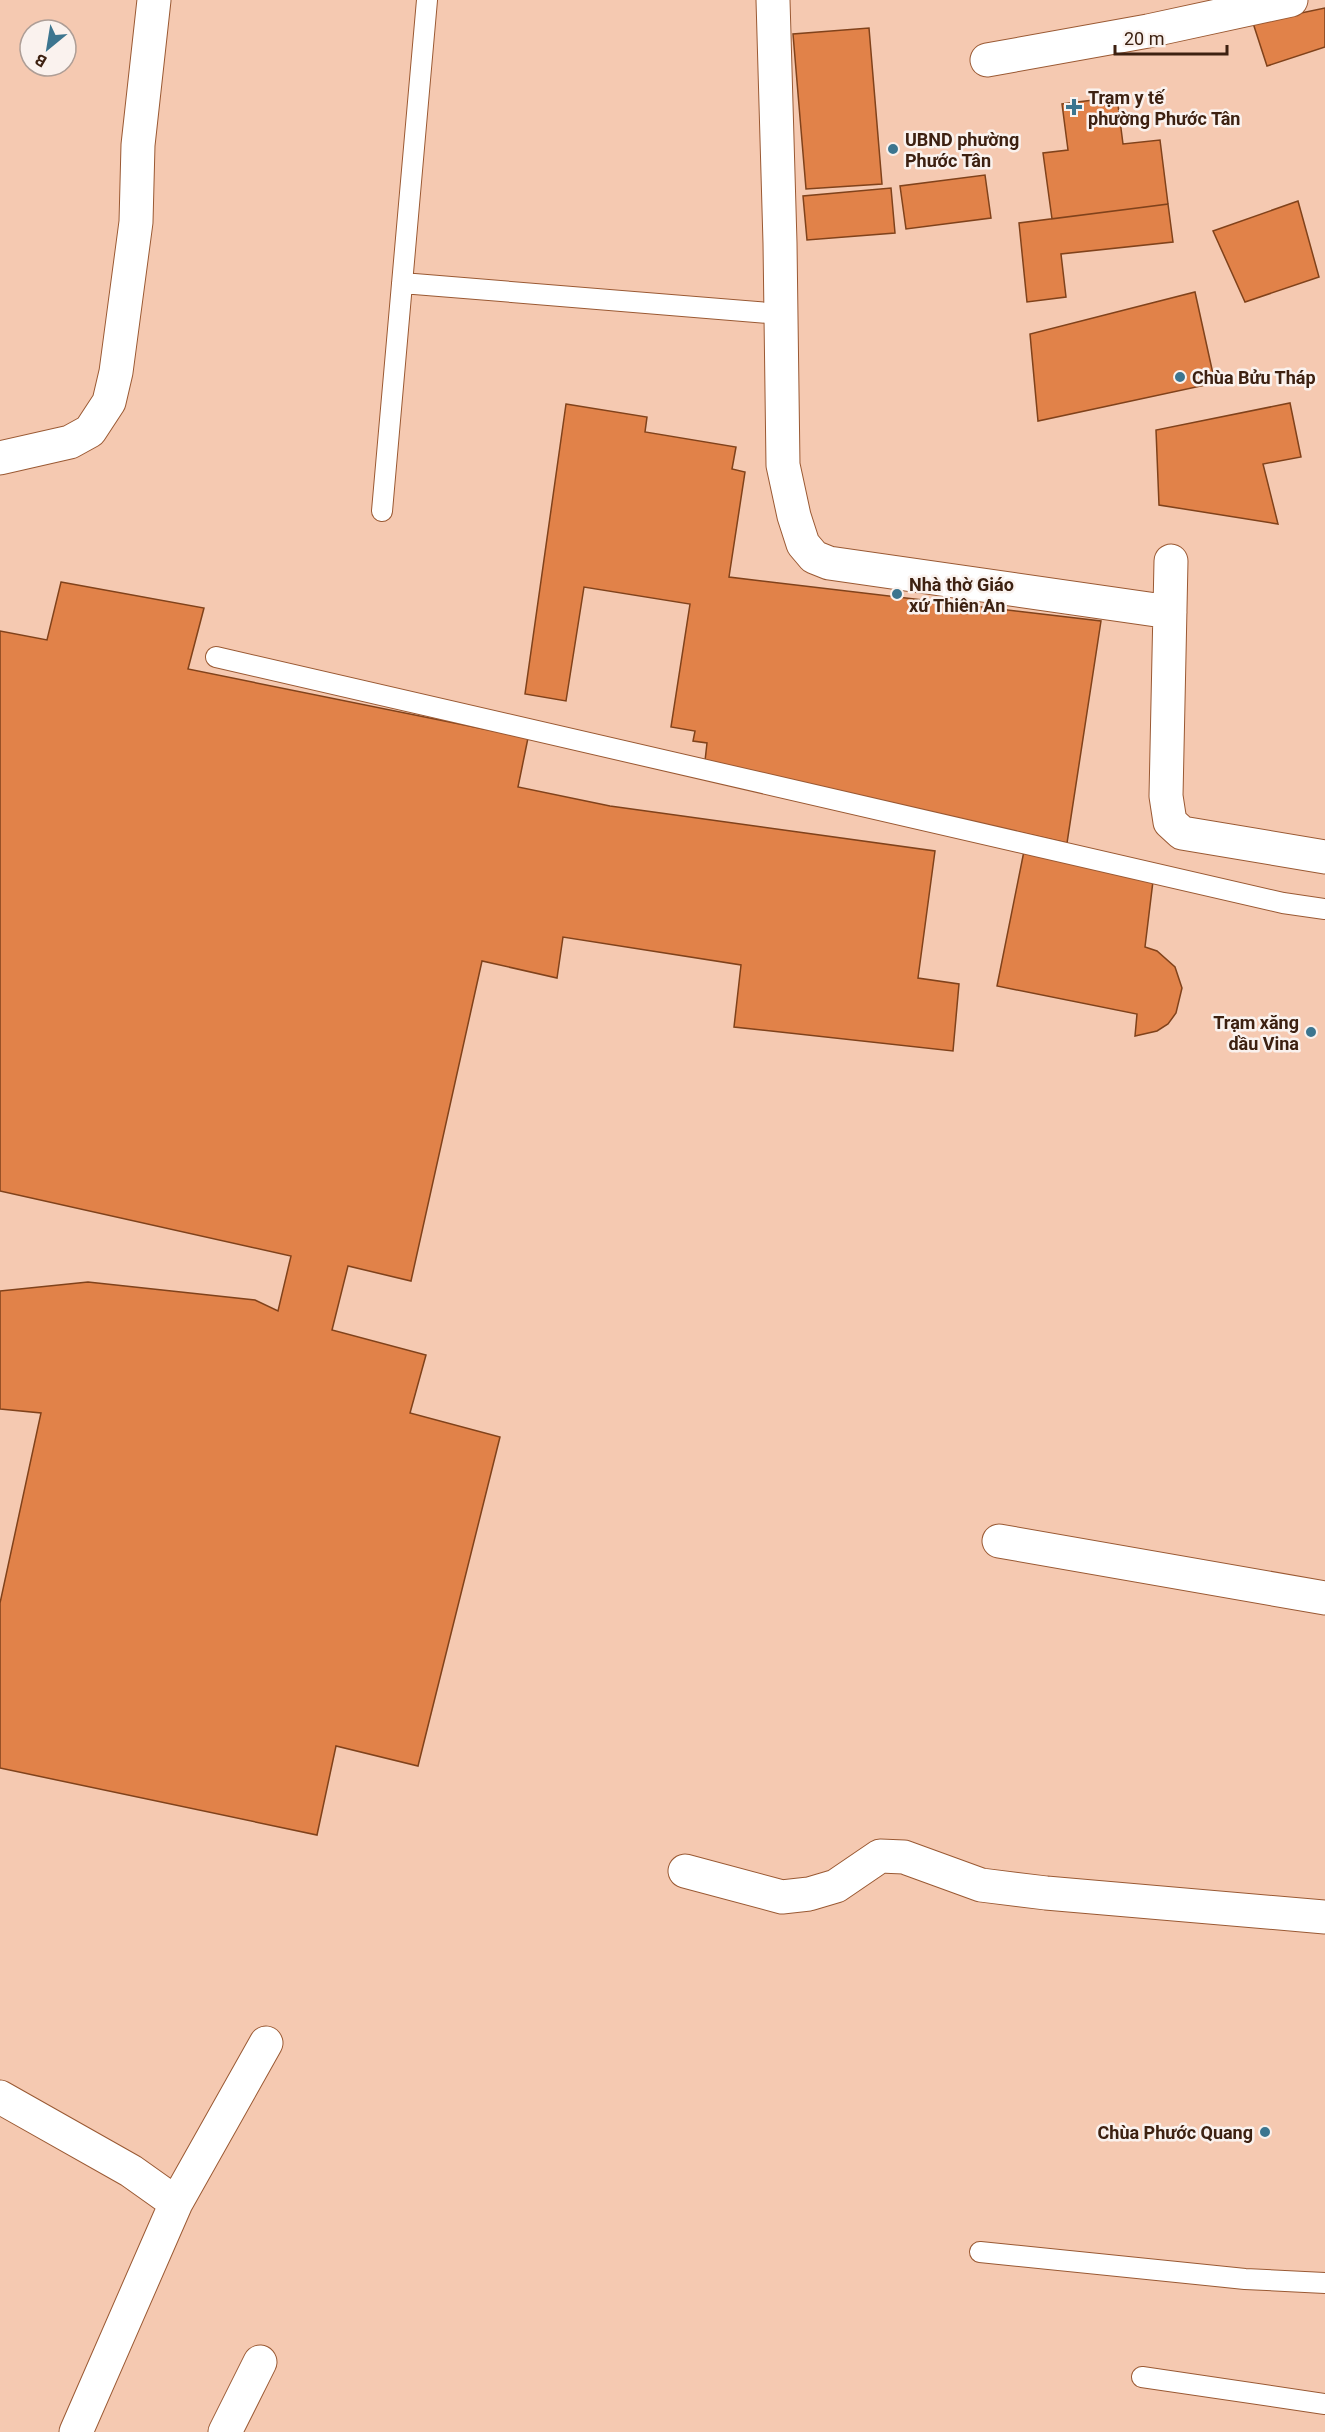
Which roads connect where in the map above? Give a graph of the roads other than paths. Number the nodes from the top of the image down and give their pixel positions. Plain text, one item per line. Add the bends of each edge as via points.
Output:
1 (154, 0) edge
2 (427, 0) edge
3 (772, 0) edge
4 (1291, 0) edge
5 (987, 60) dead end
6 (402, 283) junction
7 (781, 314) junction
8 (0, 458) edge
9 (382, 511) dead end
10 (1171, 561) dead end
11 (1170, 612) junction
12 (216, 657) dead end
13 (1325, 857) edge
14 (1325, 909) edge
15 (999, 1541) dead end
16 (1325, 1598) edge
17 (685, 1871) dead end
18 (1325, 1917) edge
19 (266, 2043) dead end
20 (0, 2097) edge
21 (176, 2203) junction
22 (980, 2252) dead end
23 (1325, 2283) edge
24 (260, 2362) dead end
25 (1142, 2377) dead end
26 (1325, 2404) edge
27 (76, 2432) edge
28 (225, 2432) edge

1 - 8 street via 138,145 136,222 109,402 90,431 70,442
2 - 6 lane
3 - 7 street
4 - 5 street
6 - 7 lane
6 - 9 lane
7 - 11 street via 783,465 803,544 814,557 829,563
10 - 11 street
11 - 13 street via 1170,822 1182,833
12 - 14 lane via 1283,903
15 - 16 street
17 - 18 street via 783,1897 836,1886 880,1856 904,1857 981,1885
19 - 21 street
20 - 21 street via 131,2171
21 - 27 street
22 - 23 lane via 1245,2279
24 - 28 street
25 - 26 lane

